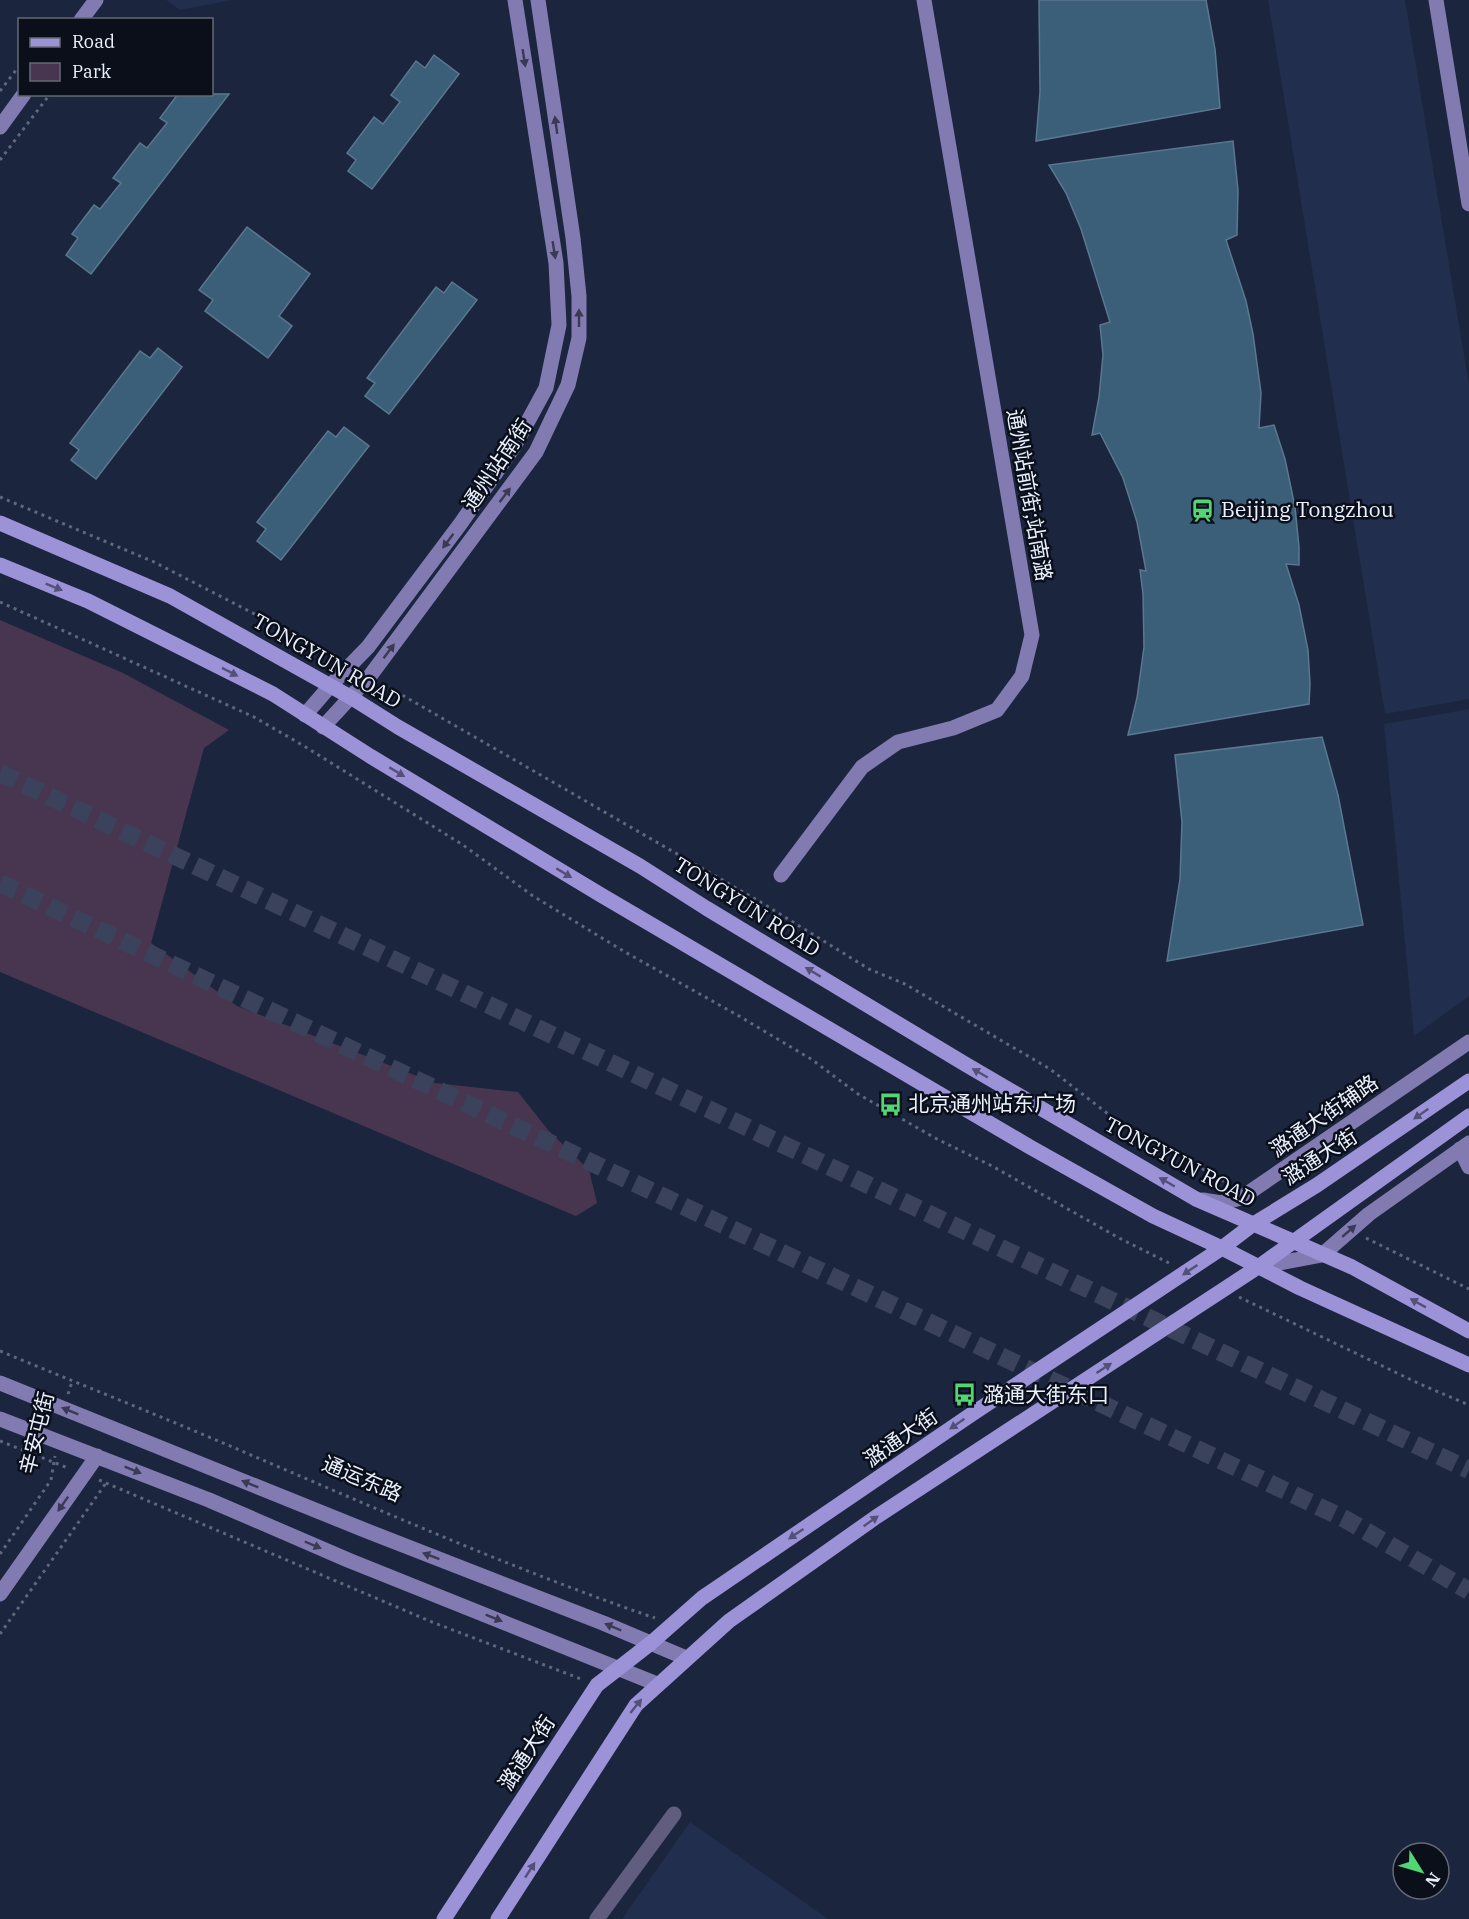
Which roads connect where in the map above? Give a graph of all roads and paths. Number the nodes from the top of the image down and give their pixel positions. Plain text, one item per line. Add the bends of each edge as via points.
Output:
1 (96, 0) edge
2 (515, 0) edge
3 (538, 0) edge
4 (924, 0) edge
5 (1436, 0) edge
6 (82, 18) edge
7 (18, 68) edge
8 (0, 91) edge
9 (23, 96) edge
10 (48, 96) edge
11 (0, 127) edge
12 (0, 160) edge
13 (1469, 204) edge
14 (0, 497) edge
15 (0, 523) edge
16 (0, 565) edge
17 (0, 602) edge
18 (351, 664) junction
19 (370, 676) junction
20 (330, 686) junction
21 (352, 698) junction
22 (305, 715) junction
23 (323, 727) junction
24 (781, 875) dead end
25 (1469, 1042) edge
26 (1469, 1081) edge
27 (1469, 1116) edge
28 (1464, 1146) edge
29 (1469, 1167) edge
30 (1246, 1194) junction
31 (1196, 1199) junction
32 (1252, 1225) junction
33 (1350, 1230) junction
34 (1292, 1242) junction
35 (1222, 1248) junction
36 (1322, 1255) junction
37 (1258, 1266) junction
38 (1186, 1272) junction
39 (1222, 1289) junction
40 (1469, 1289) edge
41 (1469, 1331) edge
42 (0, 1351) edge
43 (1469, 1365) edge
44 (72, 1382) junction
45 (0, 1383) edge
46 (1469, 1405) edge
47 (64, 1408) junction
48 (0, 1419) edge
49 (56, 1440) junction
50 (0, 1441) edge
51 (97, 1456) junction
52 (54, 1463) junction
53 (84, 1474) junction
54 (106, 1483) junction
55 (0, 1554) edge
56 (0, 1594) edge
57 (672, 1624) junction
58 (0, 1634) edge
59 (651, 1643) junction
60 (686, 1658) junction
61 (620, 1667) junction
62 (657, 1684) junction
63 (597, 1685) junction
64 (674, 1814) dead end
65 (444, 1919) edge
66 (498, 1919) edge
67 (597, 1919) edge

1 - 6 main road
2 -> 18 main road, 通州站南街 via 556,263 559,325 546,388 515,445 461,524
19 -> 3 main road, 通州站南街 via 536,452 568,385 579,338 579,296
4 - 24 main road, 通州站前街;站南潞 via 1032,635 1022,676 997,710 953,728 898,742 862,767
5 - 13 main road
7 - 8 path
9 - 11 main road
10 - 12 path
14 - 18 path, TONGYUN ROAD via 154,562
15 - 20 main road, TONGYUN ROAD via 170,596
16 -> 22 main road via 88,601 273,694
17 - 38 path via 288,736 463,845 533,896 811,1059 858,1094
18 - 20 main road, 通州站南街
19 - 21 main road, 通州站南街
19 - 30 path, TONGYUN ROAD via 869,969 905,984 1050,1069 1112,1117
20 - 21 main road, TONGYUN ROAD
20 - 22 main road, 通州站南街
21 - 23 main road, 通州站南街
31 -> 21 main road, TONGYUN ROAD
22 - 23 main road
23 -> 35 main road via 1030,1147 1153,1216
25 - 30 main road, 潞通大街辅路
26 -> 32 main road, 潞通大街
27 - 34 main road
28 - 29 main road
28 - 33 main road
30 - 31 main road, 潞通大街辅路 via 1221,1203
31 - 32 main road, TONGYUN ROAD
32 - 34 main road, TONGYUN ROAD
32 - 35 main road, 潞通大街
36 -> 33 main road
33 - 40 path
34 - 36 main road, TONGYUN ROAD
34 - 37 main road
35 - 37 main road
35 -> 38 main road, 潞通大街
36 - 37 main road
41 -> 36 main road, TONGYUN ROAD via 1353,1267
37 - 39 main road
37 - 43 main road
38 -> 57 main road, 潞通大街 via 702,1598
39 - 46 path
60 -> 39 main road via 729,1622 876,1517
42 - 44 path, 通运东路
44 - 47 path, 辛安屯街
44 - 57 path, 通运东路 via 472,1548
45 - 47 main road
59 -> 47 main road
48 - 49 main road
49 - 51 main road
49 - 52 path, 辛安屯街
50 - 52 path
51 - 53 main road
51 -> 61 main road
52 - 53 path
52 - 55 path, 辛安屯街 via 51,1480
53 - 54 path
53 -> 56 main road
54 - 58 path
54 - 63 path via 432,1622
57 - 59 main road, 潞通大街
59 - 60 main road
59 - 61 main road, 潞通大街
60 - 62 main road
61 - 62 main road
61 - 63 main road, 潞通大街
66 -> 62 main road via 636,1705
63 - 65 main road, 潞通大街
64 - 67 street

